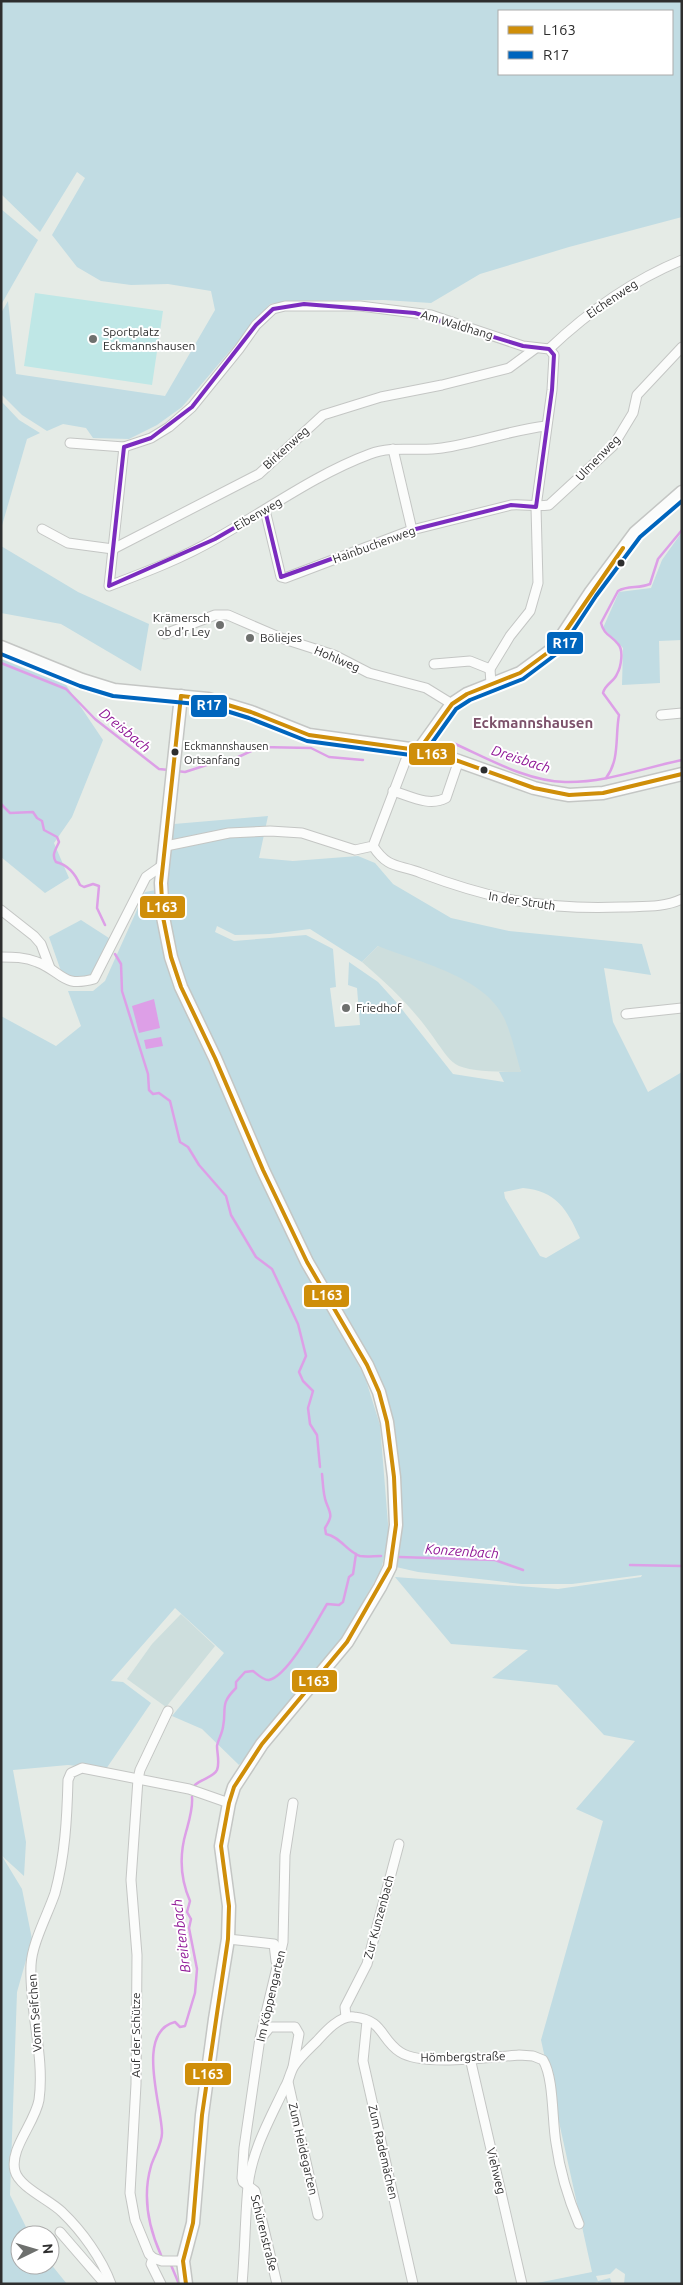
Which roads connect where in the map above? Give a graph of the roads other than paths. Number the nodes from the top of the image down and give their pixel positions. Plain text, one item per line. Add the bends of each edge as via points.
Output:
1 (682, 260) edge
2 (682, 347) edge
3 (536, 348) junction
4 (550, 349) junction
5 (546, 426) junction
6 (70, 443) dead end
7 (124, 447) junction
8 (393, 449) junction
9 (682, 492) edge
10 (536, 507) junction
11 (265, 510) junction
12 (42, 529) dead end
13 (412, 530) junction
14 (113, 549) junction
15 (165, 634) dead end
16 (1, 647) edge
17 (434, 664) dead end
18 (490, 669) junction
19 (491, 684) junction
20 (181, 696) junction
21 (452, 704) junction
22 (682, 713) edge
23 (661, 715) dead end
24 (415, 749) junction
25 (459, 760) junction
26 (682, 774) edge
27 (393, 791) junction
28 (166, 846) junction
29 (373, 846) junction
30 (163, 865) junction
31 (682, 899) edge
32 (1, 910) edge
33 (1, 957) edge
34 (50, 968) junction
35 (682, 1008) edge
36 (626, 1014) dead end
37 (168, 1711) dead end
38 (138, 1779) junction
39 (229, 1802) junction
40 (293, 1803) dead end
41 (399, 1844) dead end
42 (228, 1939) junction
43 (277, 1966) junction
44 (346, 2017) junction
45 (367, 2020) junction
46 (260, 2038) junction
47 (470, 2058) junction
48 (293, 2067) junction
49 (288, 2082) junction
50 (248, 2185) junction
51 (318, 2215) dead end
52 (580, 2224) dead end
53 (60, 2232) dead end
54 (153, 2258) junction
55 (183, 2261) junction
56 (105, 2284) edge
57 (111, 2284) edge
58 (161, 2284) edge
59 (186, 2284) edge
60 (242, 2284) edge
61 (277, 2284) edge
62 (412, 2284) edge
63 (522, 2284) edge

1 - 4 street, Eichenweg via 628,285 607,299
2 - 10 street, Ulmenweg via 637,395 633,413 612,446 549,505
3 - 4 street, Am Waldhang
3 - 7 street, Am Waldhang via 431,315 360,306 285,306 273,309 256,325 181,417 151,438
3 - 14 street, Birkenweg via 509,368 381,396 323,415 259,474
4 - 5 street via 554,355
5 - 8 street, Eibenweg via 442,448
5 - 10 street
6 - 7 street, Am Waldhang
7 - 14 street, Eibenweg
8 - 11 street, Eibenweg via 371,453 336,469
8 - 13 street
9 - 19 main road via 635,533 554,648 520,673
10 - 13 street, Hainbuchenweg via 511,504
10 - 18 street via 538,583 530,611
11 - 13 street, Hainbuchenweg via 281,577 285,578
11 - 14 street, Eibenweg via 191,551 109,586
12 - 14 street via 68,543
15 - 21 street, Hohlweg via 215,615 228,615 281,638 334,655 368,673 426,688
16 - 20 main road via 114,690
17 - 18 street via 470,661
18 - 19 street
19 - 21 main road
20 - 24 main road via 208,699 251,712 309,735
20 - 28 main road
21 - 24 main road
22 - 23 street
24 - 25 main road
24 - 27 street
25 - 26 main road via 534,788 569,795 602,793
25 - 27 street via 446,798 440,801 428,802
27 - 29 street
28 - 29 street via 229,833 270,831 302,834 355,850
28 - 30 main road
29 - 31 street, In der Struth via 382,859 398,866 517,902 570,908 666,905
30 - 34 street via 146,877 94,979 79,983 66,980
30 - 39 main road via 163,917 170,957 307,1262 380,1392 394,1477 396,1525 390,1567 347,1642 262,1744 234,1787
32 - 34 street via 41,944
33 - 34 street via 22,958
35 - 36 street
37 - 38 street, Auf der Schütze
38 - 39 street via 189,1789
38 - 54 street, Auf der Schütze via 131,1874 137,1954 136,2084 130,2193 137,2225
38 - 57 street, Vorm Seifchen via 82,1768 71,1773 68,1780 63,1860 31,1962 40,2074 39,2100 14,2162 14,2170 21,2182 62,2212 81,2234
39 - 42 main road via 221,1846 229,1906
40 - 43 street, Im Köppengarten via 285,1855 283,1942
41 - 44 street, Zur Kunzenbach via 367,1964 345,2007
42 - 43 street via 274,1944
42 - 55 main road via 203,2106 193,2223
43 - 46 street, Im Köppengarten
44 - 45 street
44 - 48 street via 320,2038
45 - 47 street, Hömbergstraße via 378,2026 395,2048 413,2058
45 - 62 street, Zum Rademächen via 362,2060
46 - 48 street via 270,2027 295,2027 298,2034
46 - 50 street, Im Köppengarten via 244,2148 243,2182
47 - 52 street, Hömbergstraße via 533,2056 544,2060 550,2077 558,2153 567,2195
47 - 63 street, Viehweg
48 - 49 street
49 - 50 street via 259,2141
49 - 51 street, Zum Heidegarten
50 - 60 street
50 - 61 street, Schürenstraße via 255,2191
53 - 56 street
54 - 55 street
54 - 58 street, Auf der Schütze via 151,2264
55 - 59 main road

